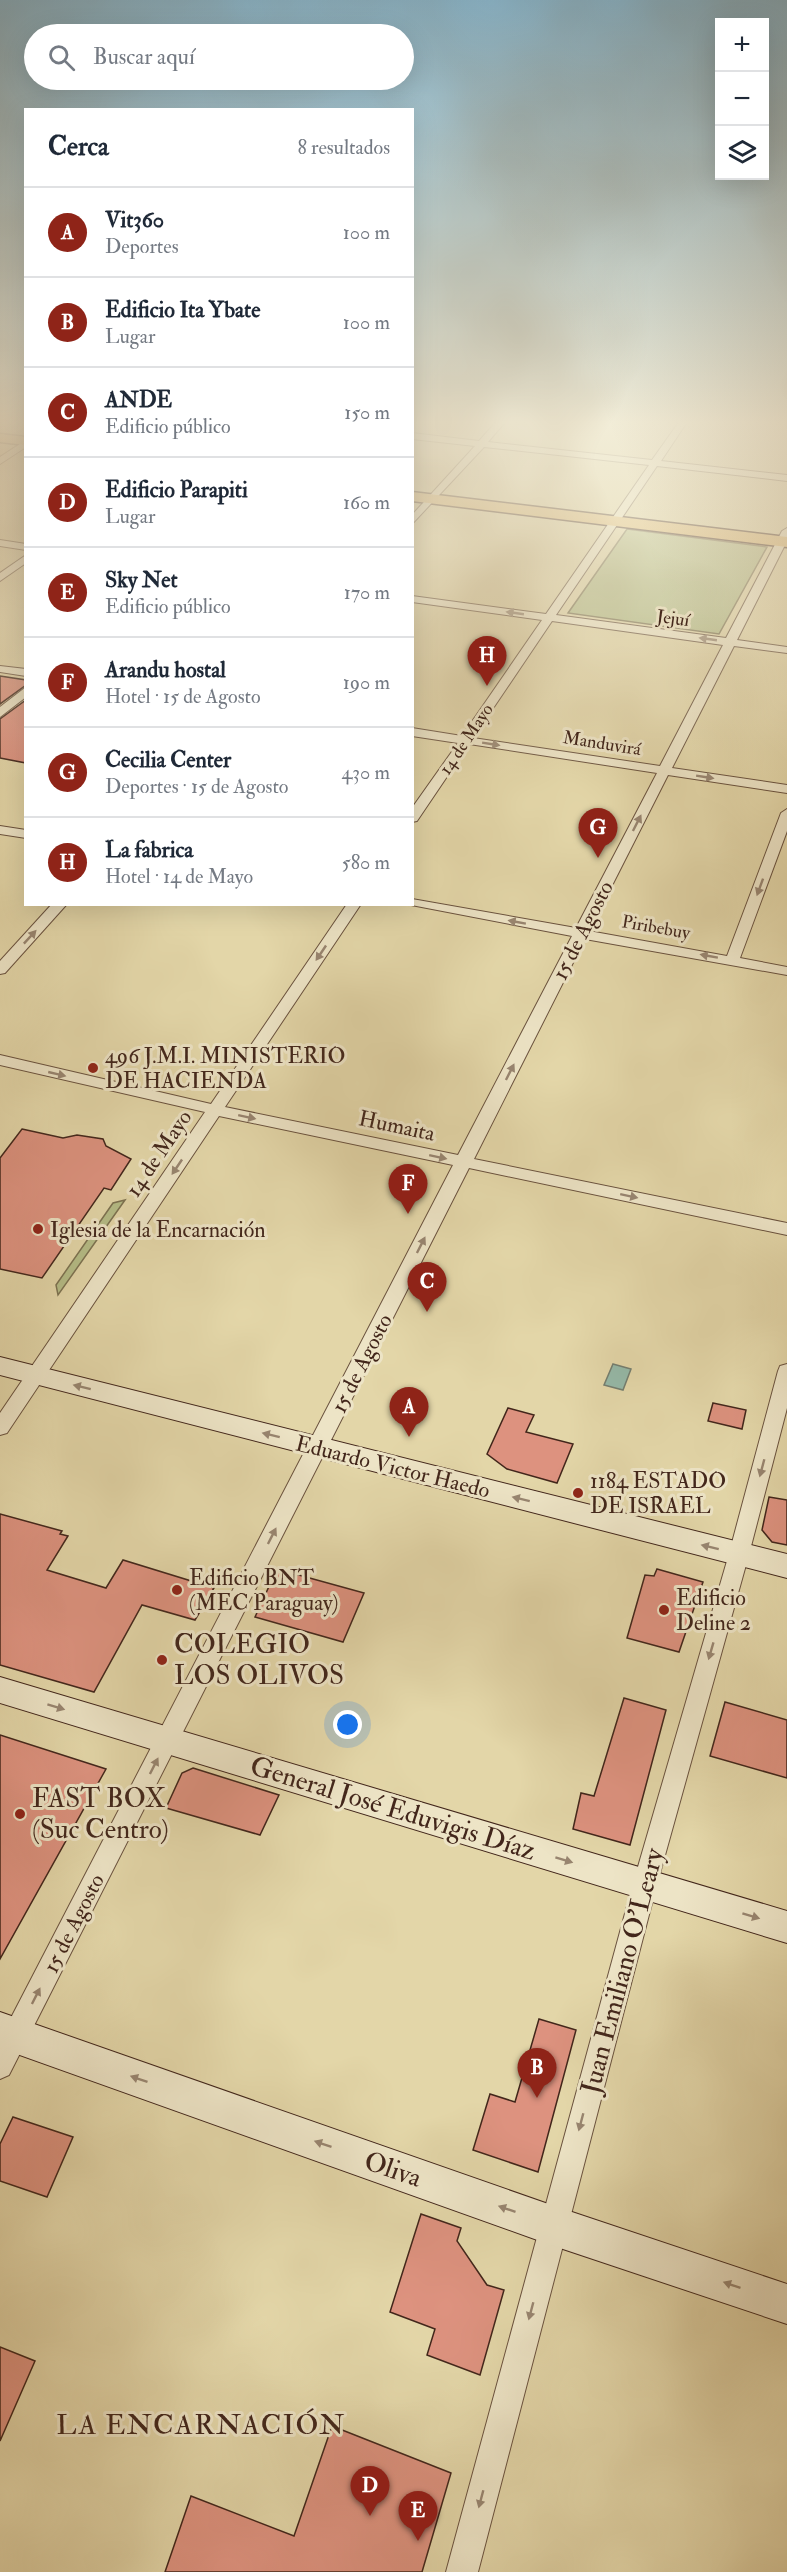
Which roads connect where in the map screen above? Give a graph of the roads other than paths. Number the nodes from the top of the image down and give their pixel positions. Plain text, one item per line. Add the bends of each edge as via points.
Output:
1 (600, 542) edge
2 (783, 542) edge
3 (0, 543) edge
4 (24, 547) edge
5 (24, 560) edge
6 (0, 578) edge
7 (414, 599) edge
8 (549, 618) junction
9 (730, 642) junction
10 (787, 650) edge
11 (0, 669) edge
12 (24, 673) edge
13 (24, 692) edge
14 (0, 713) edge
15 (414, 732) edge
16 (465, 740) junction
17 (664, 771) junction
18 (787, 789) edge
19 (787, 813) edge
20 (414, 815) edge
21 (0, 830) edge
22 (24, 834) edge
23 (414, 903) edge
24 (58, 906) edge
25 (353, 906) edge
26 (581, 934) junction
27 (732, 961) junction
28 (0, 970) edge
29 (787, 970) edge
30 (0, 1060) edge
31 (215, 1110) junction
32 (464, 1162) junction
33 (787, 1229) edge
34 (0, 1366) edge
35 (787, 1371) edge
36 (37, 1375) junction
37 (0, 1428) edge
38 (318, 1447) junction
39 (739, 1554) junction
40 (787, 1566) edge
41 (0, 1690) edge
42 (167, 1740) junction
43 (645, 1884) junction
44 (787, 1927) edge
45 (5, 2044) edge
46 (554, 2226) junction
47 (787, 2304) edge
48 (462, 2572) edge

1 - 8 street, 14 de Mayo
2 - 9 street, 15 de Agosto
3 - 4 street
5 - 6 street
8 -> 7 street, Jejuí
9 -> 8 street, Jejuí
8 - 16 street, 14 de Mayo
9 - 10 street, Jejuí
9 - 17 street, 15 de Agosto
11 - 12 street
13 - 14 street
15 - 16 street, Manduvirá
16 -> 17 street, Manduvirá
16 - 20 street, 14 de Mayo
17 -> 18 street, Manduvirá
26 -> 17 street, 15 de Agosto
19 -> 27 street
21 - 22 street
26 -> 23 street, Piribebuy
28 -> 24 street
25 -> 31 street, 14 de Mayo
27 -> 26 street, Piribebuy
32 -> 26 street, 15 de Agosto
27 - 29 street, Piribebuy
30 -> 31 street, Humaita
31 -> 32 street, Humaita
31 -> 36 street, 14 de Mayo
32 -> 33 street, Humaita
38 -> 32 street, 15 de Agosto
34 - 36 street, Eduardo Victor Haedo
35 -> 39 street, Juan Emiliano O'Leary
36 - 37 street, 14 de Mayo
38 -> 36 street, Eduardo Victor Haedo
39 -> 38 street, Eduardo Victor Haedo
42 -> 38 street, 15 de Agosto
39 - 40 street, Eduardo Victor Haedo
39 -> 43 street, Juan Emiliano O'Leary
41 -> 42 street, General José Eduvigis Díaz
42 -> 43 street, General José Eduvigis Díaz
45 -> 42 street, 15 de Agosto
43 -> 44 street, General José Eduvigis Díaz
43 -> 46 street, Juan Emiliano O'Leary
46 -> 45 street, Oliva
47 -> 46 street, Oliva
46 -> 48 street, Juan Emiliano O'Leary

